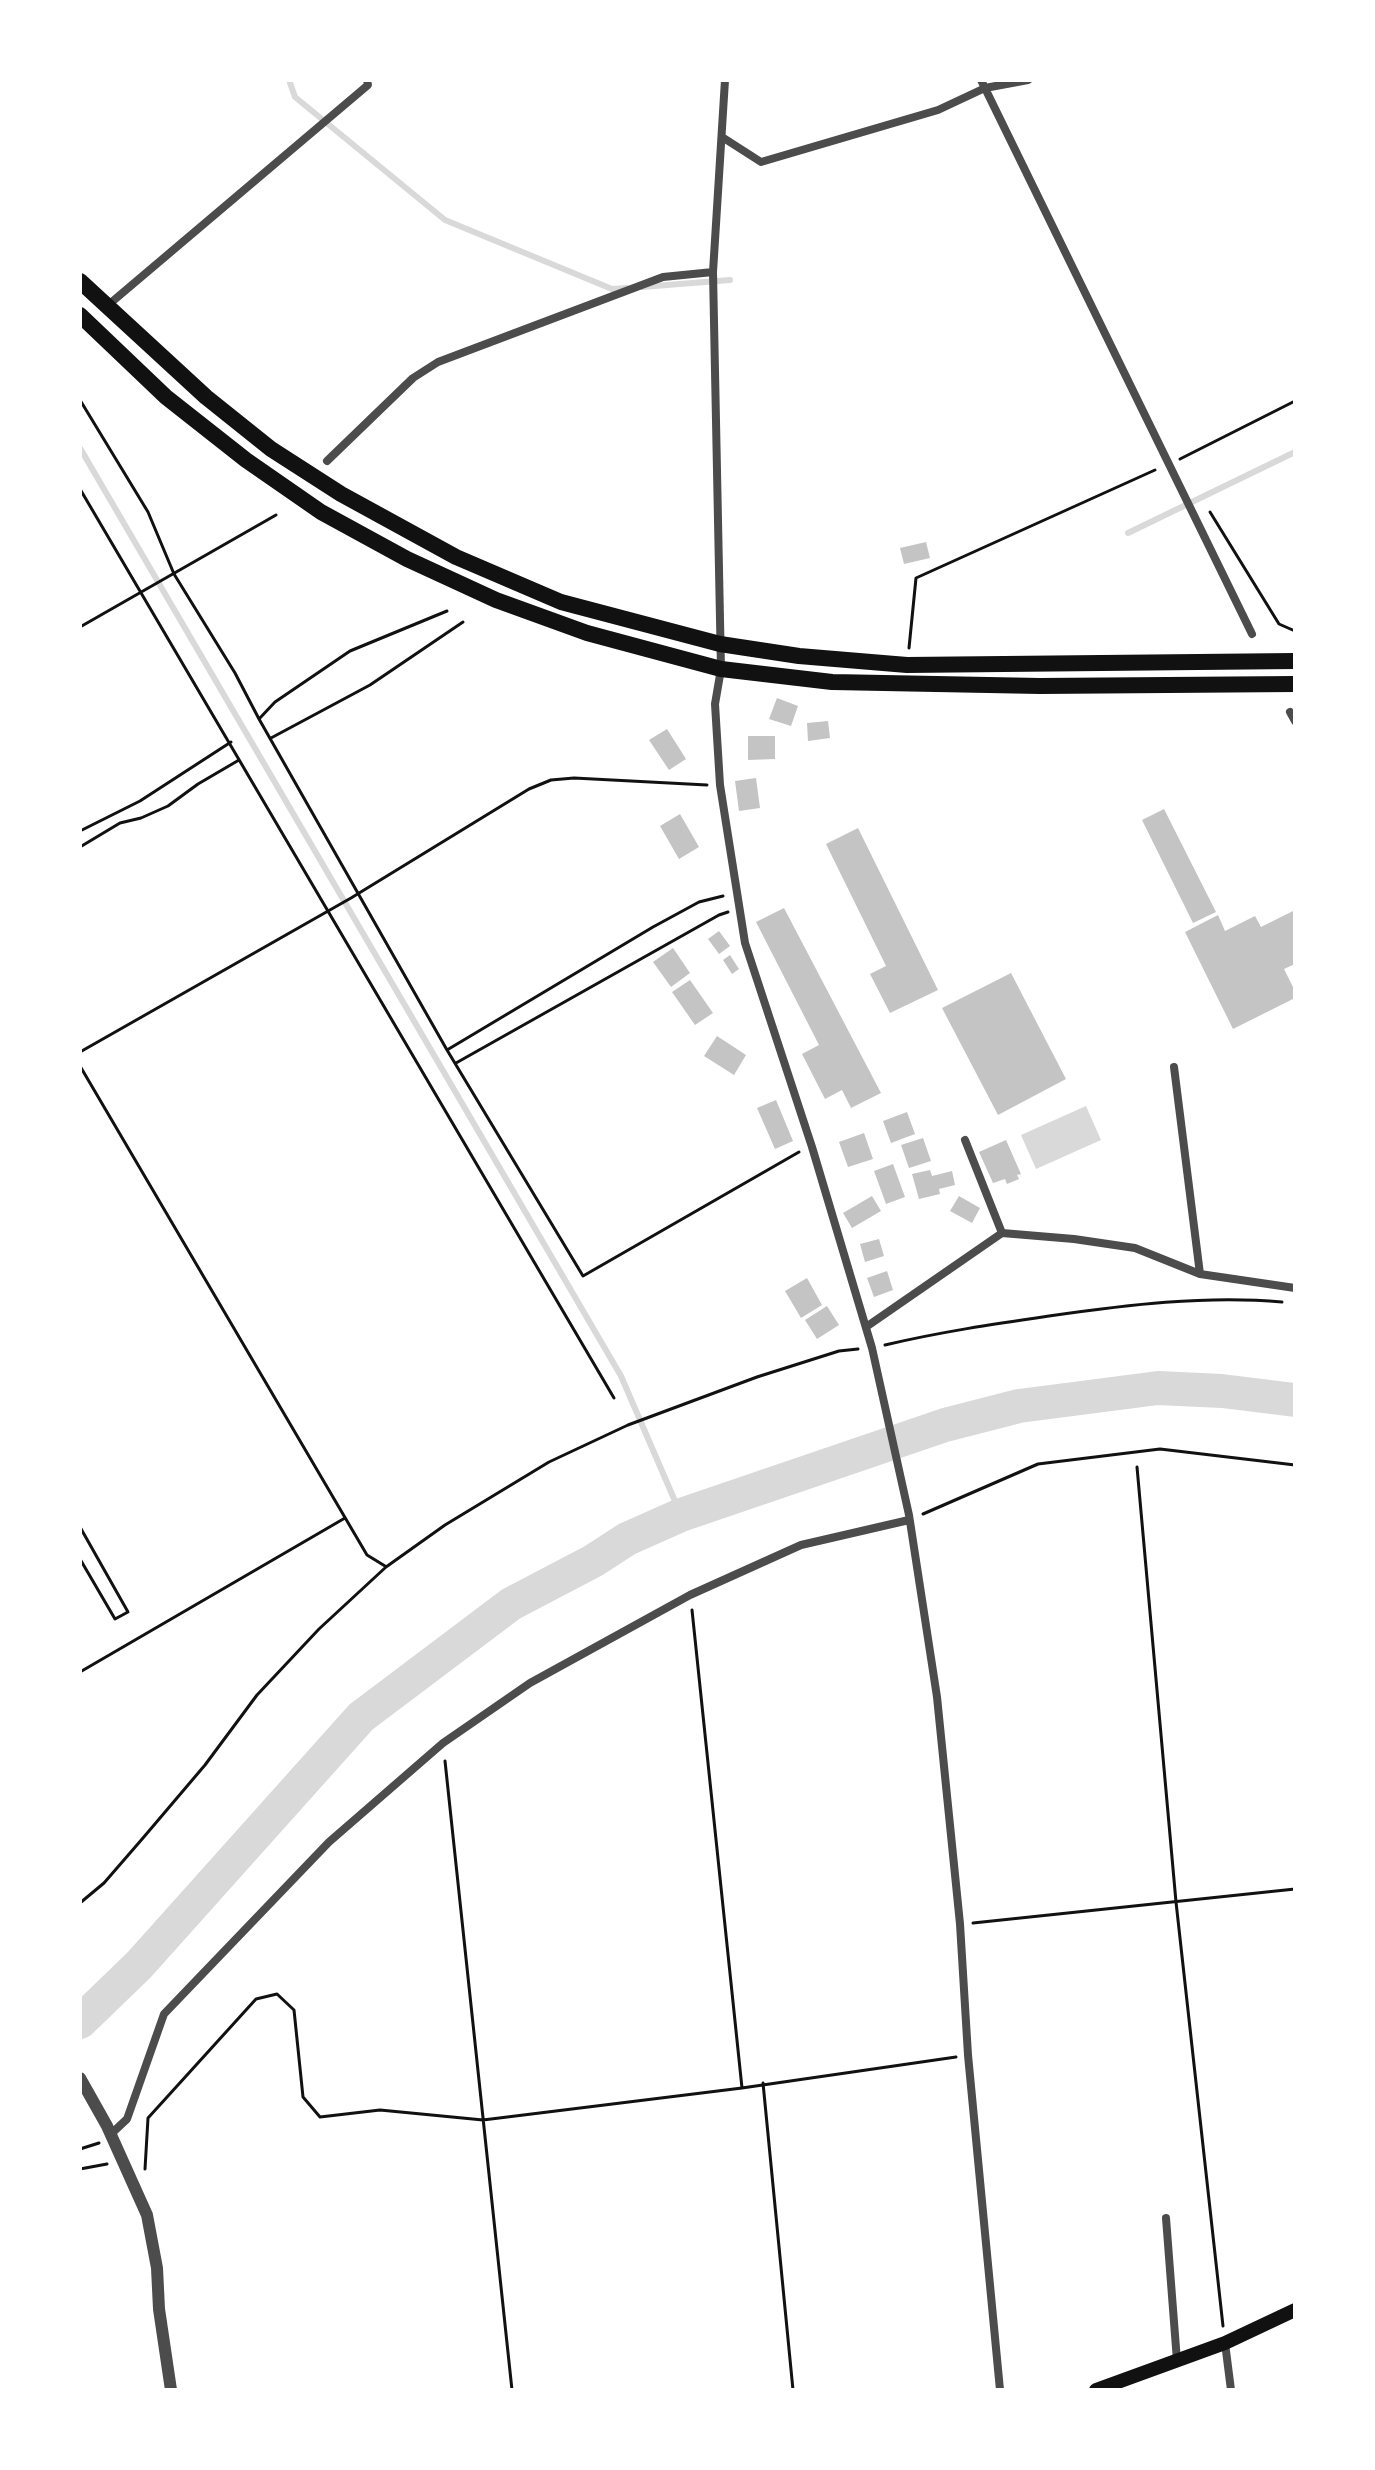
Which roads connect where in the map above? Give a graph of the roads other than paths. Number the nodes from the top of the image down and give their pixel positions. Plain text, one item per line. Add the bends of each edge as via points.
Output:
1 (367, 80) edge
2 (725, 80) edge
3 (1028, 80) edge
4 (983, 84) edge
5 (722, 137) junction
6 (713, 272) junction
7 (80, 281) edge
8 (107, 307) junction
9 (80, 315) edge
10 (327, 461) dead end
11 (1252, 634) dead end
12 (720, 644) junction
13 (1295, 661) edge
14 (721, 669) junction
15 (1295, 684) edge
16 (1290, 712) dead end
17 (1295, 721) edge
18 (1174, 1067) dead end
19 (965, 1140) dead end
20 (1002, 1233) junction
21 (1200, 1274) junction
22 (1295, 1288) edge
23 (866, 1327) junction
24 (909, 1518) junction
25 (80, 2078) edge
26 (109, 2130) junction
27 (1166, 2218) dead end
28 (1295, 2310) edge
29 (1225, 2343) junction
30 (1177, 2361) junction
31 (171, 2390) edge
32 (1000, 2390) edge
33 (1096, 2390) edge
34 (1231, 2390) edge

1 - 8 street via 368,85
2 - 5 street
3 - 4 street
4 - 5 street via 938,110 761,162
4 - 11 street
5 - 6 street
6 - 10 street via 663,277 438,362 413,378
6 - 12 street
7 - 8 highway
8 - 12 highway via 249,432 341,494 456,557 561,602
9 - 14 highway via 166,397 321,512 496,600 587,633
12 - 13 highway via 907,665
12 - 14 street
14 - 15 highway via 832,682
14 - 23 street via 715,704 720,785 745,943
16 - 17 street
18 - 21 street
19 - 20 street
20 - 21 street via 1135,1248
20 - 23 street
21 - 22 street
23 - 24 street
24 - 26 street via 801,1545 690,1595 530,1683 443,1743 329,1842 164,2014 127,2119
24 - 32 street via 937,1697
25 - 26 street
26 - 31 street via 147,2215
27 - 30 street
28 - 29 main road
29 - 30 main road
29 - 34 street
30 - 33 main road

